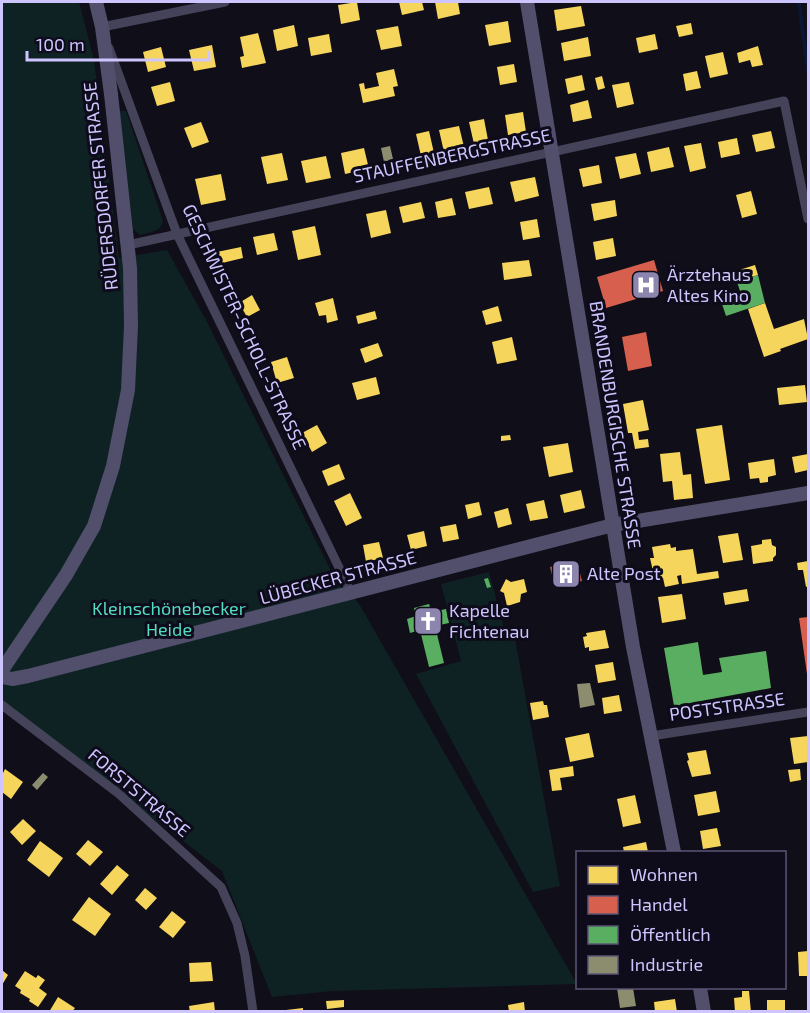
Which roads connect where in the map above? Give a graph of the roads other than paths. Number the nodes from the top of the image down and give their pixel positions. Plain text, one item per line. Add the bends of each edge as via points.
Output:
1 (96, 2) edge
2 (225, 2) edge
3 (527, 2) edge
4 (102, 27) junction
5 (552, 151) junction
6 (808, 219) edge
7 (177, 234) junction
8 (129, 245) junction
9 (808, 493) edge
10 (613, 525) junction
11 (350, 594) junction
12 (2, 670) edge
13 (2, 677) edge
14 (2, 705) edge
15 (808, 712) edge
16 (651, 736) junction
17 (674, 851) edge
18 (700, 989) edge
19 (253, 1011) edge
20 (704, 1011) edge

1 - 4 street, GESCHWISTER-SCHOLL-STRASSE
2 - 4 street
3 - 5 street, BRANDENBURGISCHE STRASSE
4 - 7 street, GESCHWISTER-SCHOLL-STRASSE
4 - 8 street, RÜDERSDORFER STRASSE
5 - 6 street, STAUFFENBERGSTRASSE via 784,101
5 - 7 street, STAUFFENBERGSTRASSE
5 - 10 street, BRANDENBURGISCHE STRASSE
7 - 8 street, STAUFFENBERGSTRASSE
7 - 11 street, GESCHWISTER-SCHOLL-STRASSE
8 - 12 street, RÜDERSDORFER STRASSE via 128,390 105,495 82,548
9 - 10 street, LÜBECKER STRASSE
10 - 11 street, LÜBECKER STRASSE
10 - 16 street, BRANDENBURGISCHE STRASSE
11 - 13 street, LÜBECKER STRASSE via 28,676
14 - 19 street, FORSTSTRASSE via 119,794 221,887 237,923
15 - 16 street, POSTSTRASSE
16 - 17 street, BRANDENBURGISCHE STRASSE
18 - 20 street

